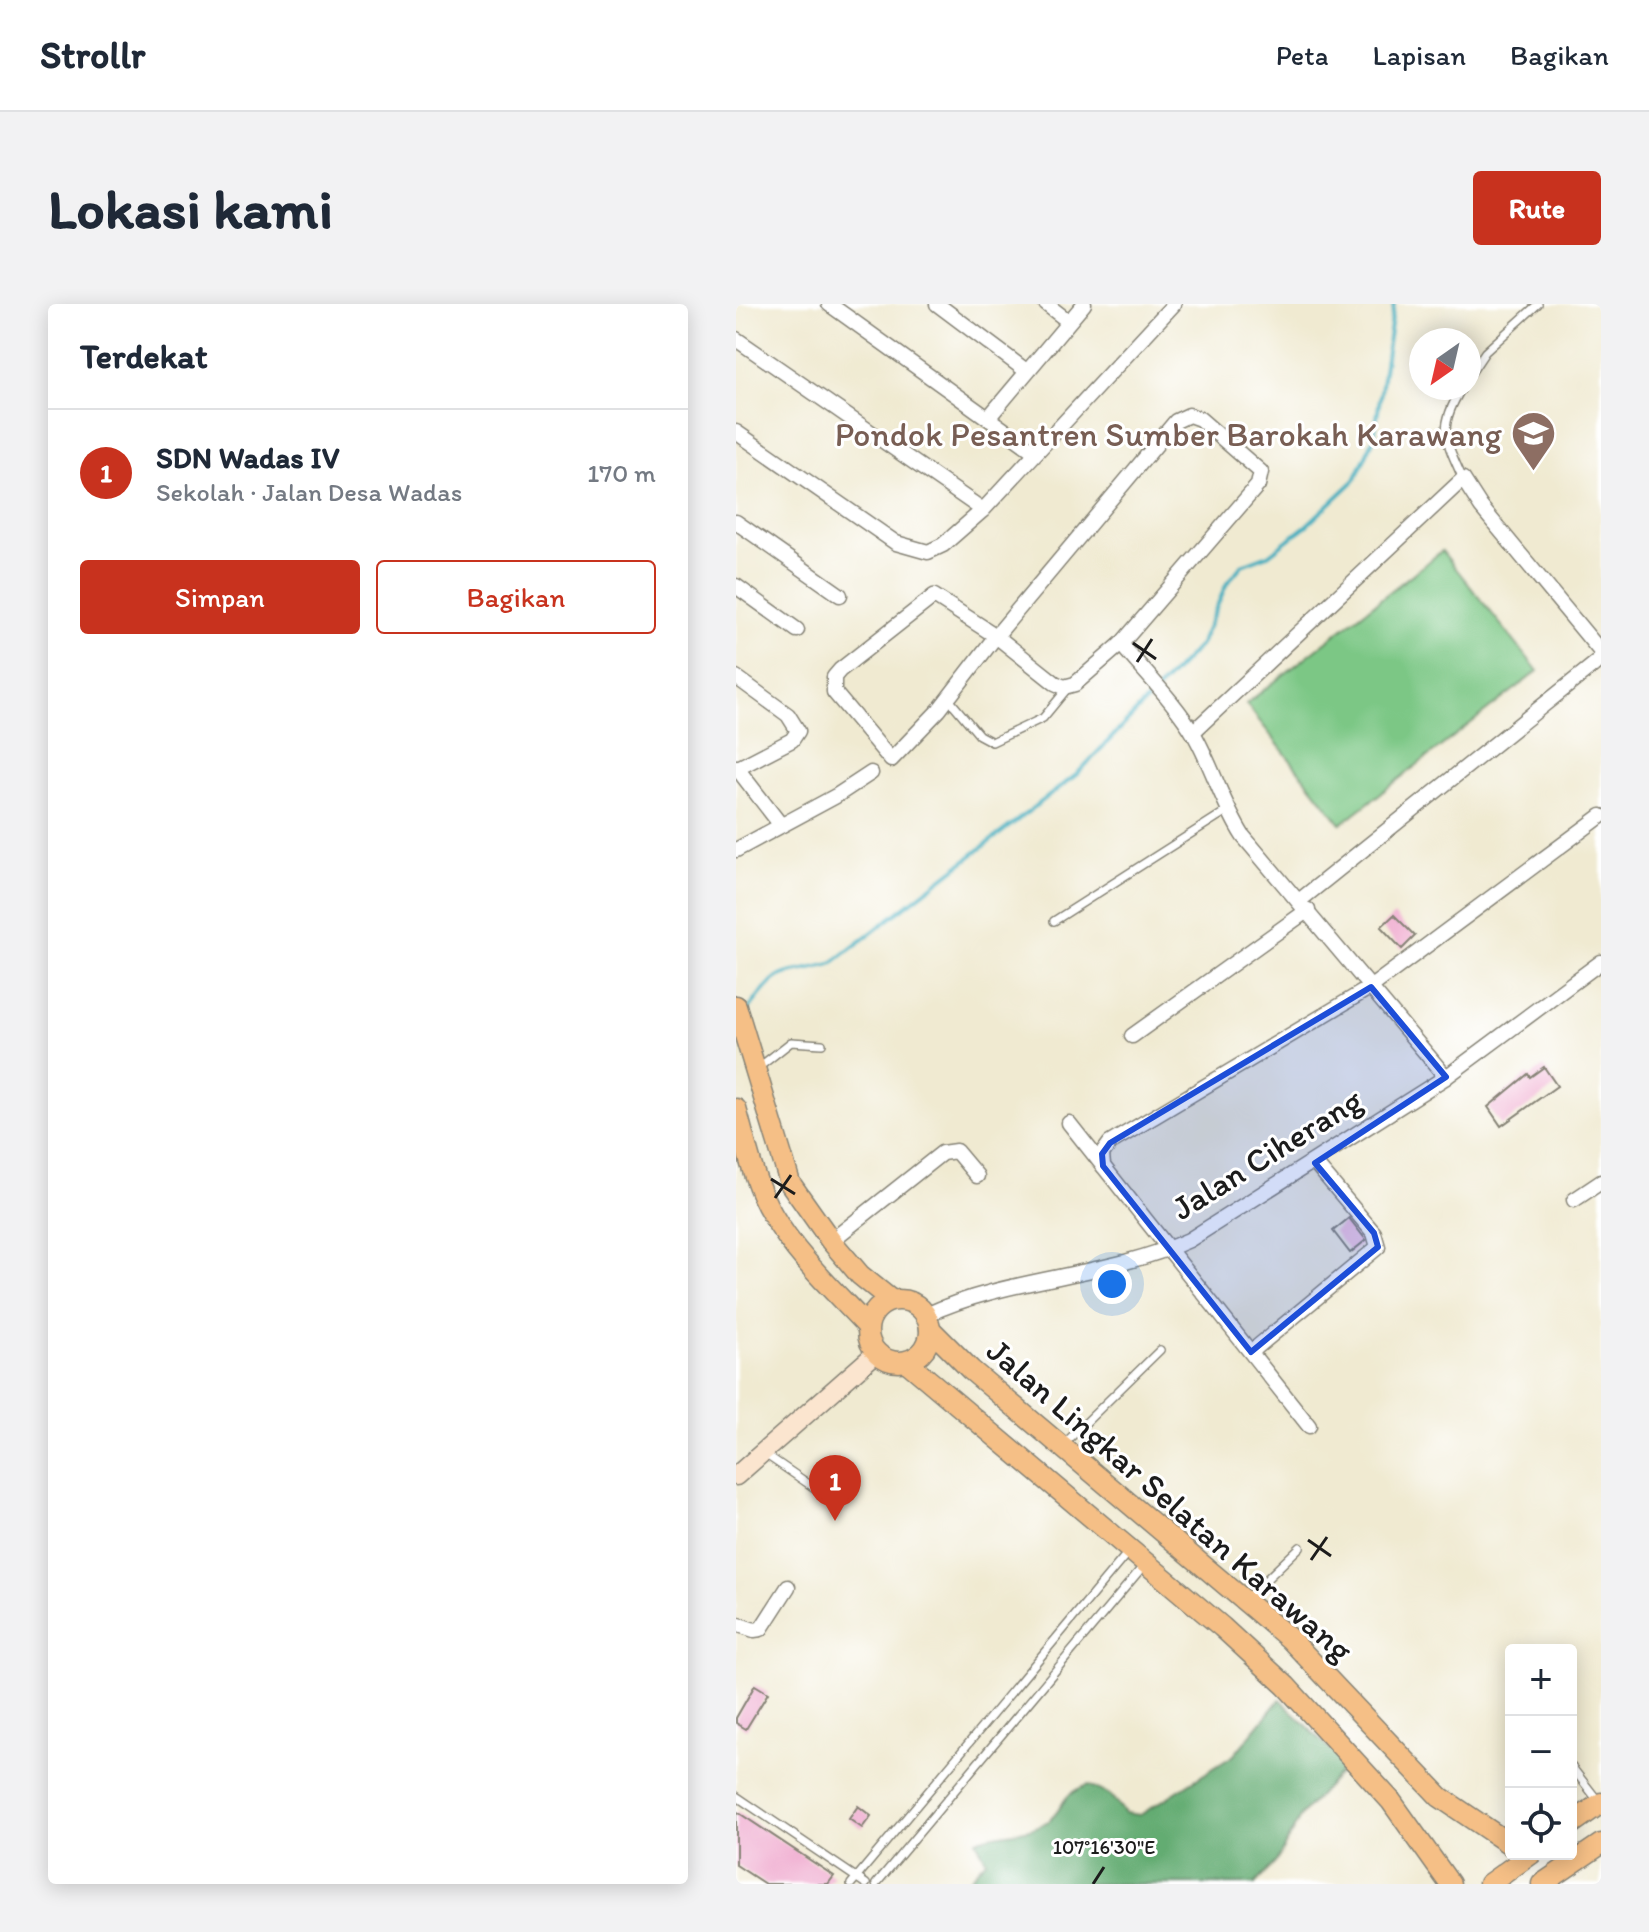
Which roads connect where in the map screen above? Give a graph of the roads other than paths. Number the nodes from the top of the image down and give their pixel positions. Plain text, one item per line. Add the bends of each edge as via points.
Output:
1 (829, 304) edge
2 (937, 304) edge
3 (1046, 304) edge
4 (1084, 304) edge
5 (1174, 304) edge
6 (1538, 304) edge
7 (1068, 321) junction
8 (736, 339) edge
9 (1481, 358) edge
10 (1025, 370) junction
11 (1456, 400) edge
12 (989, 417) junction
13 (736, 432) edge
14 (1035, 452) junction
15 (1463, 479) junction
16 (983, 510) junction
17 (736, 522) edge
18 (736, 586) edge
19 (840, 595) dead end
20 (797, 630) dead end
21 (996, 636) junction
22 (1121, 644) junction
23 (1601, 652) edge
24 (1601, 659) edge
25 (736, 677) edge
26 (1070, 686) junction
27 (948, 698) junction
28 (1193, 732) junction
29 (737, 767) edge
30 (871, 773) dead end
31 (1228, 810) junction
32 (1601, 816) edge
33 (780, 824) junction
34 (736, 850) edge
35 (1304, 906) junction
36 (1054, 921) dead end
37 (1601, 962) edge
38 (1371, 987) junction
39 (737, 1008) edge
40 (1132, 1036) dead end
41 (822, 1044) dead end
42 (756, 1070) junction
43 (1446, 1077) junction
44 (736, 1109) edge
45 (1069, 1123) dead end
46 (1315, 1163) junction
47 (1103, 1166) junction
48 (977, 1176) dead end
49 (1601, 1182) edge
50 (1574, 1200) dead end
51 (831, 1241) junction
52 (1168, 1249) junction
53 (891, 1300) junction
54 (928, 1322) junction
55 (867, 1326) junction
56 (1160, 1350) dead end
57 (1251, 1352) junction
58 (876, 1353) junction
59 (907, 1362) junction
60 (1309, 1426) dead end
61 (1062, 1446) junction
62 (764, 1454) junction
63 (736, 1476) edge
64 (816, 1489) dead end
65 (1300, 1547) dead end
66 (1137, 1558) junction
67 (788, 1587) dead end
68 (1246, 1599) junction
69 (736, 1624) edge
70 (1062, 1634) junction
71 (1076, 1648) junction
72 (994, 1714) junction
73 (1008, 1726) junction
74 (947, 1771) junction
75 (1577, 1774) edge
76 (961, 1782) junction
77 (736, 1796) edge
78 (1600, 1804) edge
79 (1577, 1820) edge
80 (1505, 1841) edge
81 (1600, 1845) edge
82 (1523, 1860) edge
83 (854, 1881) edge
84 (866, 1884) edge
85 (876, 1884) edge
86 (1450, 1884) edge
87 (1489, 1884) edge
88 (1542, 1884) edge

1 - 12 street
2 - 10 street
3 - 7 street
4 - 7 street
5 - 14 street
6 - 9 lane
7 - 10 street
8 - 16 street
10 - 12 street
11 - 15 lane via 1445,422 1445,443
12 - 14 street
13 - 16 street via 912,550 928,552 943,545
14 - 16 street
15 - 23 street
15 - 28 street
17 - 19 street
18 - 20 street
21 - 22 street via 1169,426 1193,415 1255,466 1261,477
21 - 26 street via 1055,683
21 - 27 street
21 - 27 street via 931,597 840,670 832,684 891,760
22 - 26 street
22 - 28 street
24 - 35 street
25 - 29 street via 788,715 798,731 792,740
26 - 27 lane via 1043,718 992,742 979,735
28 - 31 street
29 - 33 street
30 - 33 street
31 - 35 street via 1243,836
31 - 36 lane
32 - 38 street
33 - 34 street
35 - 38 street
35 - 40 street
37 - 43 street, Jalan Ciherang
38 - 43 street
38 - 47 street via 1110,1143 1102,1154
39 - 42 main road
41 - 42 lane via 791,1042
42 - 51 main road via 790,1183
43 - 46 street, Jalan Ciherang
44 - 55 main road via 770,1212
45 - 47 street
46 - 52 street, Jalan Ciherang
46 - 57 street via 1374,1233 1378,1247
47 - 52 street
48 - 51 street via 956,1151 942,1153
49 - 50 street
51 - 53 main road
52 - 54 street, Jalan Ciherang via 979,1293
52 - 57 street
53 - 54 main road via 917,1305
53 - 55 main road via 879,1306
54 - 59 main road via 925,1349
54 - 61 main road, Jalan Lingkar Selatan Karawang via 971,1370
55 - 58 main road
56 - 61 lane
57 - 60 street
58 - 59 main road via 890,1362
58 - 62 main road
59 - 66 main road, Jalan Lingkar Selatan Karawang
61 - 68 main road, Jalan Lingkar Selatan Karawang
62 - 63 main road
62 - 64 lane
65 - 68 lane
66 - 70 lane
66 - 71 lane
66 - 86 main road, Jalan Lingkar Selatan Karawang via 1252,1653 1332,1731
67 - 69 street via 761,1629
68 - 80 main road, Jalan Lingkar Selatan Karawang via 1324,1672 1440,1797
70 - 71 lane
70 - 72 lane
71 - 73 lane
72 - 73 lane
72 - 74 lane
73 - 76 lane
74 - 76 lane
74 - 83 lane
75 - 78 lane
76 - 85 lane
77 - 83 lane
78 - 79 main road
81 - 88 main road
82 - 87 main road
83 - 84 lane

